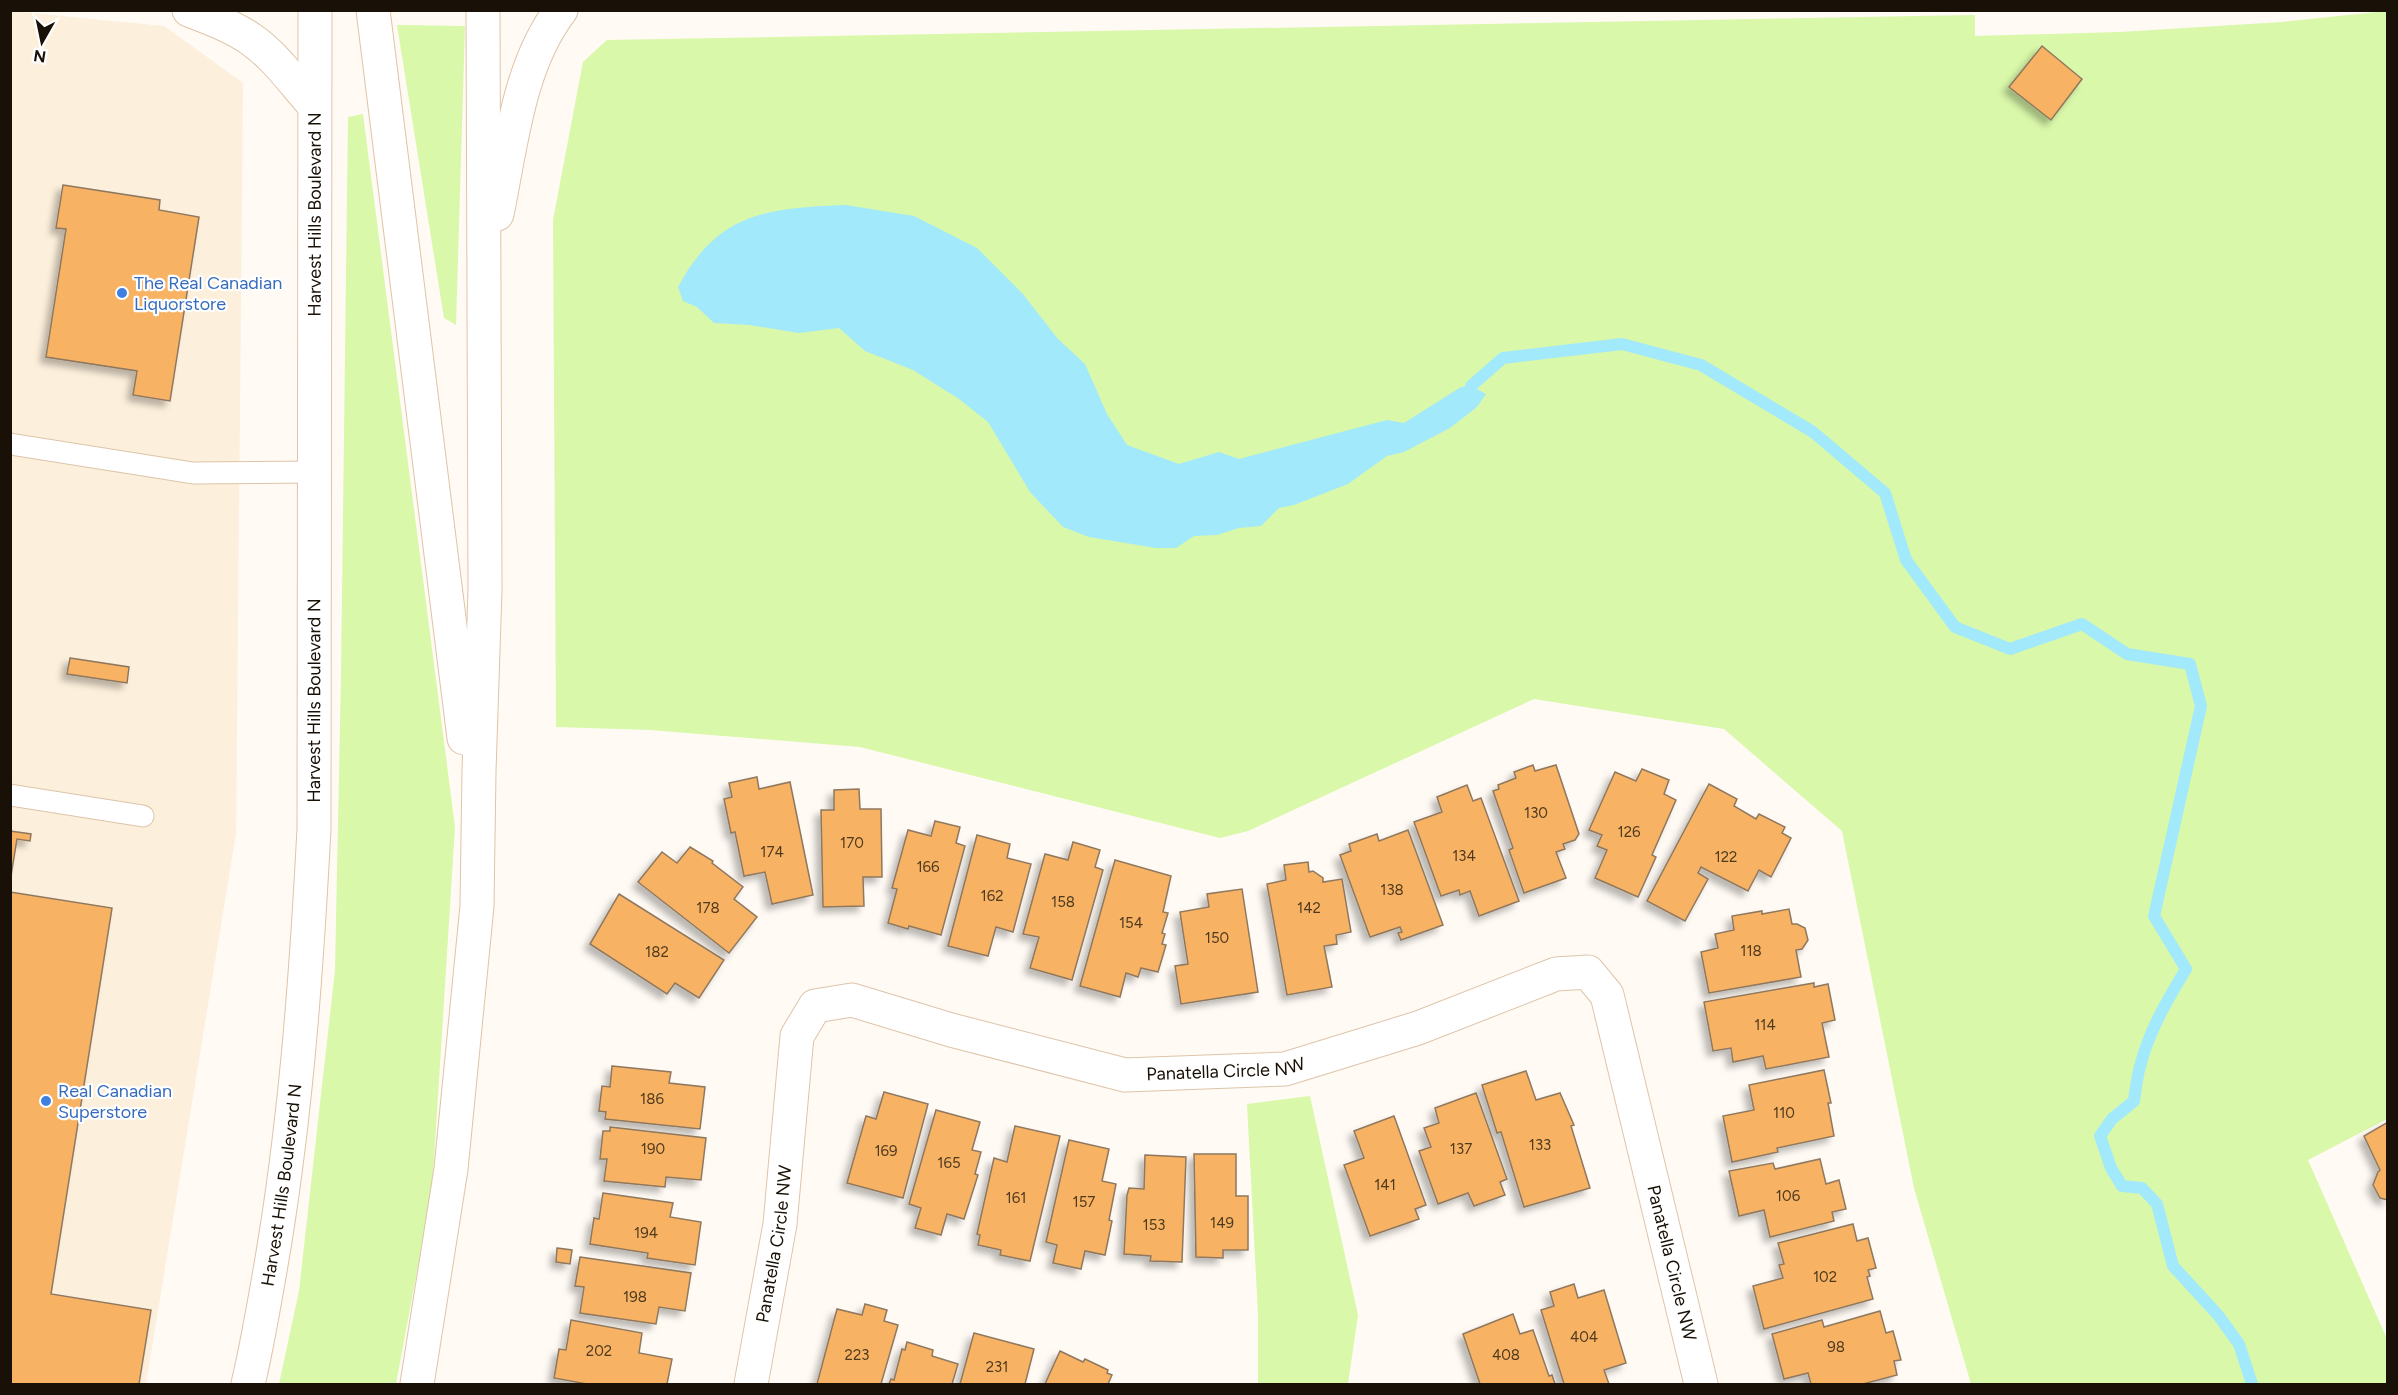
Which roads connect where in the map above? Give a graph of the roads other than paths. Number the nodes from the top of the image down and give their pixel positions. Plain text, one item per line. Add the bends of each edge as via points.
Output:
1 (189, 10) edge
2 (315, 10) edge
3 (373, 10) edge
4 (483, 10) edge
5 (561, 10) edge
6 (313, 104) junction
7 (483, 281) junction
8 (10, 444) edge
9 (314, 472) junction
10 (10, 795) edge
11 (142, 816) dead end
12 (477, 838) junction
13 (248, 1384) edge
14 (417, 1384) edge
15 (751, 1384) edge
16 (1701, 1384) edge

1 - 6 main road via 251,40
2 - 6 main road, Harvest Hills Boulevard N
3 - 12 main road
4 - 7 main road
5 - 7 main road via 538,49 521,98
6 - 9 main road, Harvest Hills Boulevard N
7 - 12 main road via 485,590
8 - 9 lane via 193,473
9 - 13 main road, Harvest Hills Boulevard N via 314,829 308,944 299,1064 281,1208
10 - 11 lane
12 - 14 main road via 477,906 451,1169
15 - 16 main road, Panatella Circle NW via 780,1224 797,1036 815,1006 852,1000 1125,1075 1285,1069 1418,1028 1556,974 1588,972 1607,995

